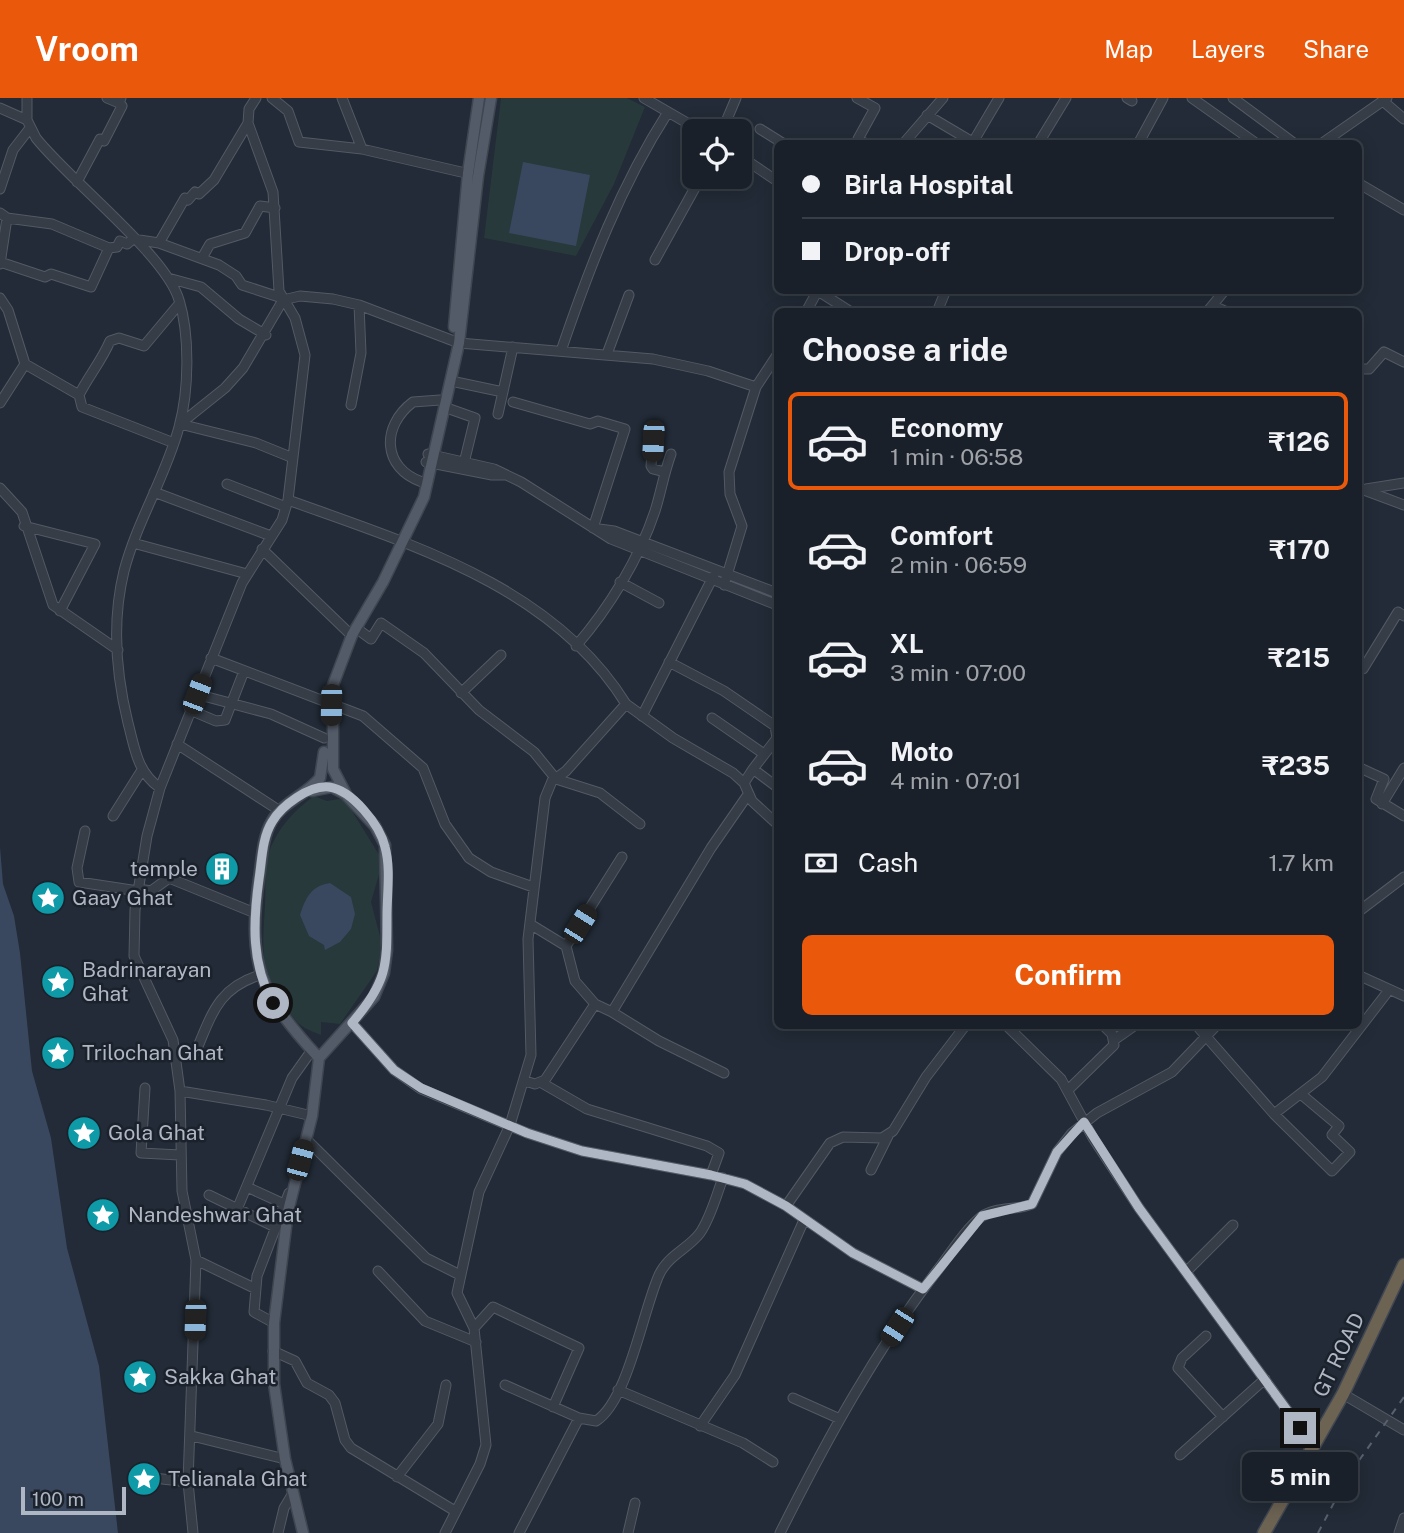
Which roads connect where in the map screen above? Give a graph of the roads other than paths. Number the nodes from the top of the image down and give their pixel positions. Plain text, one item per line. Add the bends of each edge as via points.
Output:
1 (27, 98) edge
2 (107, 98) edge
3 (256, 98) edge
4 (272, 98) edge
5 (342, 98) edge
6 (480, 98) edge
7 (491, 98) edge
8 (644, 98) edge
9 (736, 98) edge
10 (857, 98) edge
11 (943, 98) edge
12 (999, 98) edge
13 (1163, 98) edge
14 (1192, 98) edge
15 (1233, 98) edge
16 (1385, 99) edge
17 (1062, 100) edge
18 (120, 101) edge
19 (0, 108) edge
20 (668, 112) junction
21 (927, 115) junction
22 (727, 119) edge
23 (1404, 119) edge
24 (682, 120) edge
25 (248, 123) junction
26 (28, 124) junction
27 (760, 130) dead end
28 (777, 140) edge
29 (860, 140) edge
30 (906, 140) edge
31 (969, 140) edge
32 (976, 140) edge
33 (1040, 140) edge
34 (1140, 140) edge
35 (1251, 140) edge
36 (1290, 140) edge
37 (1327, 140) edge
38 (362, 149) junction
39 (752, 164) edge
40 (473, 174) junction
41 (774, 179) edge
42 (77, 182) junction
43 (1362, 185) edge
44 (0, 189) edge
45 (694, 189) edge
46 (275, 208) junction
47 (1404, 211) edge
48 (4, 215) edge
49 (133, 239) junction
50 (159, 243) junction
51 (109, 248) junction
52 (202, 258) junction
53 (655, 260) dead end
54 (0, 262) edge
55 (168, 278) junction
56 (823, 294) edge
57 (1222, 294) edge
58 (629, 295) dead end
59 (0, 298) edge
60 (283, 299) junction
61 (180, 303) junction
62 (359, 305) junction
63 (845, 308) edge
64 (1211, 308) edge
65 (266, 335) junction
66 (456, 341) junction
67 (513, 348) junction
68 (561, 351) junction
69 (607, 354) junction
70 (774, 360) edge
71 (1404, 362) edge
72 (25, 364) junction
73 (1362, 369) edge
74 (451, 381) junction
75 (756, 387) junction
76 (503, 393) junction
77 (79, 395) junction
78 (513, 402) dead end
79 (0, 403) edge
80 (442, 403) junction
81 (351, 405) dead end
82 (498, 414) dead end
83 (180, 424) junction
84 (653, 441) dead end
85 (174, 443) junction
86 (671, 454) dead end
87 (293, 458) junction
88 (430, 459) junction
89 (464, 463) junction
90 (664, 472) junction
91 (507, 475) junction
92 (422, 482) junction
93 (1404, 483) edge
94 (227, 484) dead end
95 (0, 488) edge
96 (1362, 491) edge
97 (1362, 491) edge
98 (154, 492) junction
99 (287, 504) junction
100 (1404, 505) edge
101 (24, 526) junction
102 (593, 528) junction
103 (271, 536) junction
104 (401, 541) junction
105 (133, 543) junction
106 (640, 546) junction
107 (262, 549) junction
108 (247, 574) junction
109 (714, 575) junction
110 (728, 575) junction
111 (620, 582) junction
112 (724, 585) junction
113 (774, 592) edge
114 (659, 603) dead end
115 (774, 604) edge
116 (60, 611) junction
117 (1404, 616) edge
118 (352, 630) junction
119 (576, 646) junction
120 (118, 650) junction
121 (501, 656) dead end
122 (211, 658) junction
123 (669, 662) junction
124 (1363, 669) dead end
125 (244, 671) junction
126 (461, 693) junction
127 (197, 694) junction
128 (328, 703) junction
129 (626, 704) junction
130 (231, 706) junction
131 (190, 710) junction
132 (642, 716) junction
133 (712, 718) dead end
134 (774, 726) edge
135 (324, 738) junction
136 (774, 742) edge
137 (177, 744) junction
138 (764, 754) junction
139 (1404, 768) edge
140 (753, 769) junction
141 (1362, 769) edge
142 (142, 770) junction
143 (556, 779) junction
144 (744, 783) junction
145 (774, 785) edge
146 (160, 788) junction
147 (303, 794) junction
148 (347, 796) junction
149 (747, 796) junction
150 (1382, 804) junction
151 (280, 811) junction
152 (113, 816) dead end
153 (1404, 816) edge
154 (774, 821) edge
155 (640, 824) dead end
156 (85, 831) dead end
157 (622, 858) dead end
158 (1404, 877) edge
159 (533, 887) junction
160 (138, 890) junction
161 (1362, 909) edge
162 (255, 913) junction
163 (530, 924) junction
164 (566, 946) junction
165 (260, 975) junction
166 (1362, 977) edge
167 (1362, 983) edge
168 (1386, 994) junction
169 (1404, 996) edge
170 (1404, 1002) edge
171 (595, 1004) junction
172 (612, 1012) junction
173 (352, 1023) junction
174 (1362, 1028) edge
175 (963, 1029) edge
176 (1010, 1029) edge
177 (1106, 1029) edge
178 (1130, 1029) edge
179 (1199, 1029) edge
180 (1213, 1029) edge
181 (1361, 1029) edge
182 (1206, 1037) junction
183 (1114, 1040) junction
184 (196, 1051) dead end
185 (315, 1054) junction
186 (724, 1073) dead end
187 (525, 1081) junction
188 (542, 1083) junction
189 (145, 1088) dead end
190 (1068, 1090) junction
191 (180, 1091) junction
192 (1302, 1095) junction
193 (280, 1108) junction
194 (1274, 1114) junction
195 (312, 1116) junction
196 (1084, 1122) junction
197 (510, 1125) junction
198 (889, 1135) junction
199 (306, 1139) junction
200 (180, 1155) junction
201 (871, 1170) dead end
202 (711, 1175) junction
203 (723, 1178) junction
204 (294, 1182) junction
205 (247, 1187) junction
206 (209, 1195) dead end
207 (284, 1204) junction
208 (786, 1206) junction
209 (238, 1207) junction
210 (804, 1220) junction
211 (1233, 1224) dead end
212 (275, 1227) junction
213 (196, 1260) junction
214 (1404, 1265) edge
215 (378, 1271) dead end
216 (1186, 1272) junction
217 (460, 1275) junction
218 (1404, 1283) edge
219 (254, 1288) junction
220 (923, 1289) junction
221 (274, 1323) junction
222 (474, 1328) junction
223 (1206, 1336) dead end
224 (476, 1342) junction
225 (273, 1351) junction
226 (1265, 1379) junction
227 (446, 1385) dead end
228 (505, 1385) dead end
229 (618, 1390) junction
230 (1346, 1396) junction
231 (793, 1398) dead end
232 (553, 1407) junction
233 (1223, 1417) junction
234 (579, 1418) junction
235 (840, 1419) junction
236 (700, 1426) junction
237 (1404, 1430) edge
238 (192, 1436) junction
239 (1314, 1447) junction
240 (1180, 1455) dead end
241 (285, 1459) junction
242 (773, 1462) dead end
243 (397, 1477) junction
244 (154, 1478) dead end
245 (188, 1482) junction
246 (293, 1493) junction
247 (635, 1503) dead end
248 (455, 1511) junction
249 (1404, 1518) edge
250 (193, 1533) edge
251 (278, 1533) edge
252 (303, 1533) edge
253 (445, 1533) edge
254 (519, 1533) edge
255 (628, 1533) edge
256 (780, 1533) edge
257 (1265, 1533) edge
258 (1274, 1533) edge
259 (1399, 1533) edge

1 - 26 street
2 - 18 street
3 - 25 street
4 - 38 street via 288,111 299,142
5 - 38 street
6 - 40 main road
7 - 40 main road
8 - 20 street
9 - 22 street
10 - 29 street via 874,108
11 - 21 street
12 - 32 street
13 - 34 street
14 - 35 street
15 - 36 street
16 - 23 street
16 - 37 street
17 - 33 street
18 - 42 street via 122,106 104,141 100,139
19 - 26 street
20 - 24 street
20 - 68 street via 608,221
21 - 30 street
21 - 31 street
25 - 46 street via 271,183
25 - 50 street via 214,180 185,198
26 - 42 street via 47,152
26 - 44 street
27 - 28 street
38 - 40 street
39 - 41 street
40 - 66 main road
42 - 49 street
43 - 47 street
45 - 53 street
46 - 52 street via 260,206 245,233 210,244
46 - 60 street
48 - 51 street via 52,224
48 - 54 street
49 - 50 street
49 - 51 street
49 - 55 street
50 - 52 street
51 - 54 street via 91,287
52 - 60 street via 236,276 242,285
55 - 61 street
55 - 65 street via 201,287
56 - 63 street
57 - 64 street
58 - 69 street
59 - 72 street
60 - 62 street via 306,296
60 - 65 street
60 - 87 street via 295,318 305,355
61 - 77 street via 144,346 119,338 110,341
61 - 83 street via 186,346
62 - 66 street
62 - 81 street via 361,347
65 - 83 street via 225,388
66 - 67 street
66 - 74 main road
66 - 80 main road
67 - 68 street
67 - 76 street
68 - 69 street
69 - 75 street via 690,366
70 - 75 street
71 - 73 street via 1384,352 1369,369
72 - 77 street
72 - 79 street
74 - 76 street
74 - 80 main road
75 - 110 street via 729,472 730,494 742,526
76 - 82 street
77 - 85 street via 82,407
78 - 102 street via 625,429
80 - 88 main road
80 - 89 street via 475,418
80 - 92 street via 414,402 393,422 397,467
83 - 85 street
83 - 87 street via 256,443
84 - 90 street via 651,466
85 - 98 street
86 - 90 street
87 - 99 street
88 - 89 street
88 - 91 street
88 - 92 main road
88 - 104 main road via 418,514
89 - 91 street
90 - 106 street
91 - 102 street
92 - 104 main road
93 - 96 street
94 - 99 street
95 - 101 street via 22,512
97 - 100 street
98 - 103 street
98 - 105 street
99 - 103 street
99 - 104 street
101 - 116 street via 49,598
101 - 116 street via 95,544
102 - 106 street
103 - 107 street
104 - 118 main road
104 - 119 street via 503,588
105 - 108 street
105 - 120 street via 120,593
106 - 109 street
106 - 111 street
107 - 108 street
107 - 118 street
108 - 122 street
109 - 110 street
109 - 112 street
109 - 123 street
110 - 112 street
110 - 113 street
111 - 114 street
111 - 119 street
112 - 115 street
116 - 120 street
117 - 124 street via 1398,612
118 - 126 street via 371,639 381,623 424,653
118 - 128 main road
119 - 129 street
120 - 142 street via 126,714
121 - 126 street
122 - 125 street
122 - 127 street
123 - 132 street
123 - 134 street via 724,691
125 - 128 street
125 - 130 street
126 - 143 street via 534,752
127 - 130 street
127 - 131 street
128 - 135 main road
128 - 148 main road via 332,769
128 - 159 street via 363,716 423,768 445,824 469,858 491,872
129 - 132 street
129 - 143 street
130 - 131 street via 228,717 221,721
130 - 135 street via 271,715
131 - 137 street
132 - 144 street
133 - 138 street
135 - 147 main road via 320,778
136 - 138 street
137 - 146 street
137 - 151 street
138 - 140 street
139 - 150 street
140 - 144 street
140 - 145 street
141 - 150 street via 1384,779 1376,796
142 - 146 street
142 - 152 street
143 - 155 street via 600,793
143 - 159 street via 545,798
144 - 149 street
146 - 160 street
147 - 148 main road via 332,787
147 - 151 main road
148 - 173 main road via 376,825 387,855 384,973 374,997
149 - 154 street
149 - 172 street
150 - 153 street
151 - 162 main road via 267,832
156 - 160 street via 77,868 79,882
157 - 164 street
158 - 161 street
159 - 163 street
160 - 162 street via 151,891 169,878
160 - 191 street via 134,956 173,1040
162 - 165 main road
163 - 164 street
163 - 187 street via 532,1037
164 - 171 street via 575,981
165 - 184 street via 240,981 216,1003
165 - 185 main road via 284,1020
166 - 169 street
167 - 168 street
168 - 170 street
168 - 174 street
171 - 172 street
171 - 188 street
172 - 186 street
173 - 185 main road
173 - 197 street via 409,1082
175 - 198 street
176 - 190 street
177 - 183 street
178 - 183 street
179 - 182 street
180 - 182 street
181 - 192 street
182 - 194 street
182 - 196 street via 1172,1072
183 - 190 street via 1111,1049
185 - 193 street via 292,1078
185 - 195 main road
187 - 188 street
187 - 197 street
188 - 202 street via 576,1105 707,1146 719,1153
189 - 200 street via 141,1153
190 - 196 street
191 - 193 street
191 - 200 street
192 - 194 street
192 - 194 street via 1339,1126 1332,1135 1350,1152 1332,1171
193 - 195 street
193 - 205 street
195 - 199 main road
196 - 216 street
196 - 220 street via 1057,1152 1032,1204 982,1216
197 - 202 street via 582,1151
197 - 217 street via 479,1192
198 - 201 street
198 - 208 street via 843,1137 830,1143
199 - 204 main road
199 - 217 street via 426,1258
200 - 213 street
202 - 203 street
203 - 208 street
203 - 229 street via 701,1232 659,1274
204 - 207 street
204 - 221 main road
205 - 207 street
205 - 209 street
206 - 209 street
207 - 212 street
208 - 210 street
209 - 212 street
210 - 220 street via 853,1253
210 - 236 street via 732,1379
211 - 216 street
212 - 219 street
213 - 219 street
213 - 238 street
214 - 230 highway, GT ROAD
215 - 224 street via 425,1321
216 - 226 street
217 - 222 street via 459,1301
218 - 230 highway, GT ROAD
219 - 221 street via 254,1312
220 - 235 street
221 - 225 main road
222 - 224 street
222 - 232 street via 493,1307 579,1348
223 - 233 street via 1178,1368
224 - 248 street via 486,1445
225 - 241 main road
225 - 243 street via 295,1361 307,1383 329,1395 347,1444
226 - 233 street
226 - 239 street
227 - 243 street via 438,1424
228 - 232 street
229 - 234 street via 600,1419
229 - 236 street
230 - 237 street
230 - 239 highway, GT ROAD
230 - 258 highway, GT ROAD
231 - 235 street
232 - 234 street
233 - 240 street
234 - 254 street
235 - 256 street
236 - 242 street via 743,1443
238 - 241 street
238 - 245 street
239 - 257 highway, GT ROAD
241 - 246 main road
243 - 248 street
244 - 245 street
245 - 250 street
246 - 251 street
246 - 252 main road
247 - 255 street
248 - 253 street
249 - 259 street

